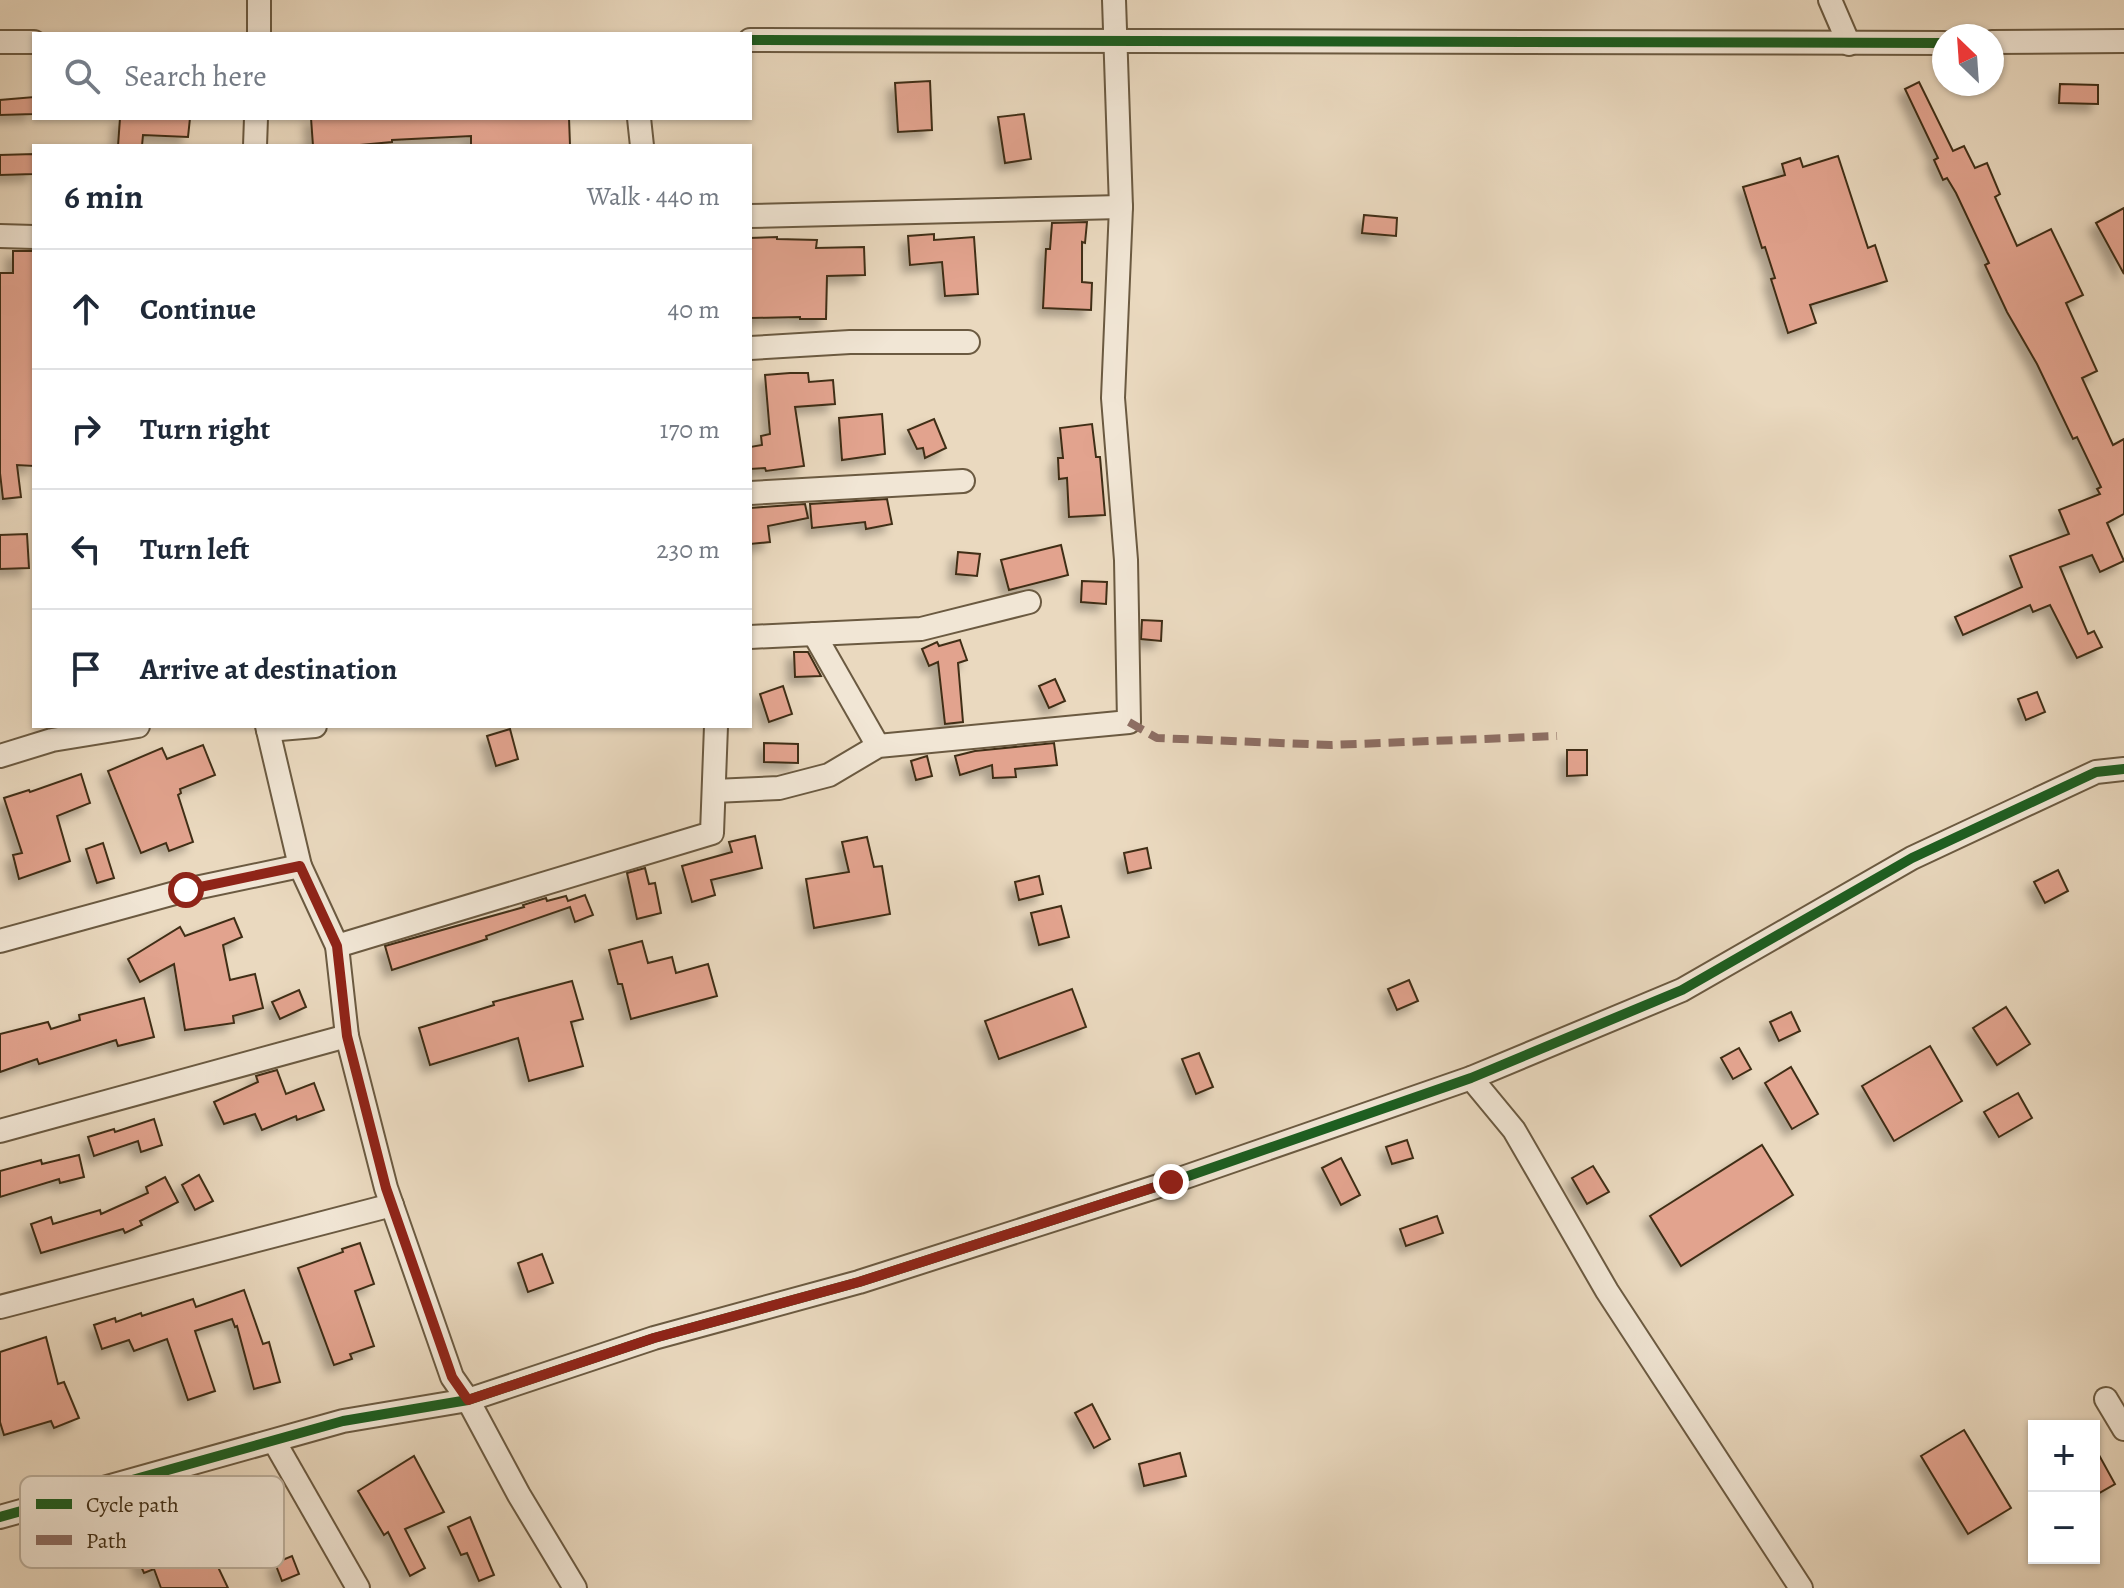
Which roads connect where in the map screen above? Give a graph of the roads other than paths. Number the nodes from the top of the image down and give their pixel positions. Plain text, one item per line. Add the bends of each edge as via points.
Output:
1 (259, 0) edge
2 (1114, 0) edge
3 (1830, 0) edge
4 (259, 32) edge
5 (1115, 39) junction
6 (752, 40) edge
7 (2124, 41) edge
8 (0, 42) edge
9 (32, 42) edge
10 (2004, 42) edge
11 (1932, 43) edge
12 (1849, 44) junction
13 (256, 120) edge
14 (639, 120) edge
15 (255, 144) edge
16 (642, 144) edge
17 (1121, 207) junction
18 (752, 216) edge
19 (0, 236) edge
20 (32, 237) edge
21 (968, 342) dead end
22 (752, 348) edge
23 (963, 481) dead end
24 (752, 493) edge
25 (1029, 602) dead end
26 (814, 634) junction
27 (752, 637) edge
28 (114, 728) edge
29 (267, 728) edge
30 (716, 728) edge
31 (53, 733) edge
32 (878, 746) junction
33 (0, 756) edge
34 (2124, 769) edge
35 (714, 791) junction
36 (300, 866) junction
37 (0, 941) edge
38 (337, 946) junction
39 (347, 1036) junction
40 (1471, 1078) junction
41 (0, 1131) edge
42 (392, 1205) junction
43 (0, 1307) edge
44 (2106, 1399) dead end
45 (468, 1400) junction
46 (2124, 1429) edge
47 (274, 1441) junction
48 (148, 1476) edge
49 (20, 1511) edge
50 (0, 1517) edge
51 (358, 1588) edge
52 (575, 1588) edge
53 (1801, 1588) edge

1 - 4 street
2 - 5 street
3 - 12 street
5 - 6 street
5 - 12 street
5 - 17 street
7 - 10 street
8 - 9 street
11 - 12 street
13 - 15 street
14 - 16 street
17 - 18 street
17 - 32 street via 1113,398 1126,560 1129,722
19 - 20 street
21 - 22 street
23 - 24 street
25 - 26 street via 921,629
26 - 27 street
26 - 32 street
28 - 31 street
29 - 36 street
30 - 35 street
31 - 33 street
32 - 35 street via 829,775 779,788
34 - 40 street via 2096,772 1912,858 1682,990
35 - 38 street via 712,833
36 - 37 street via 186,890
36 - 38 street
38 - 39 street
39 - 41 street
39 - 42 street
40 - 45 street via 1171,1182 859,1282 654,1338
40 - 53 street via 1514,1130 1607,1291
42 - 43 street
42 - 45 street via 452,1377
44 - 46 street
45 - 47 street via 343,1421
45 - 52 street
47 - 48 street
47 - 51 street
49 - 50 street

